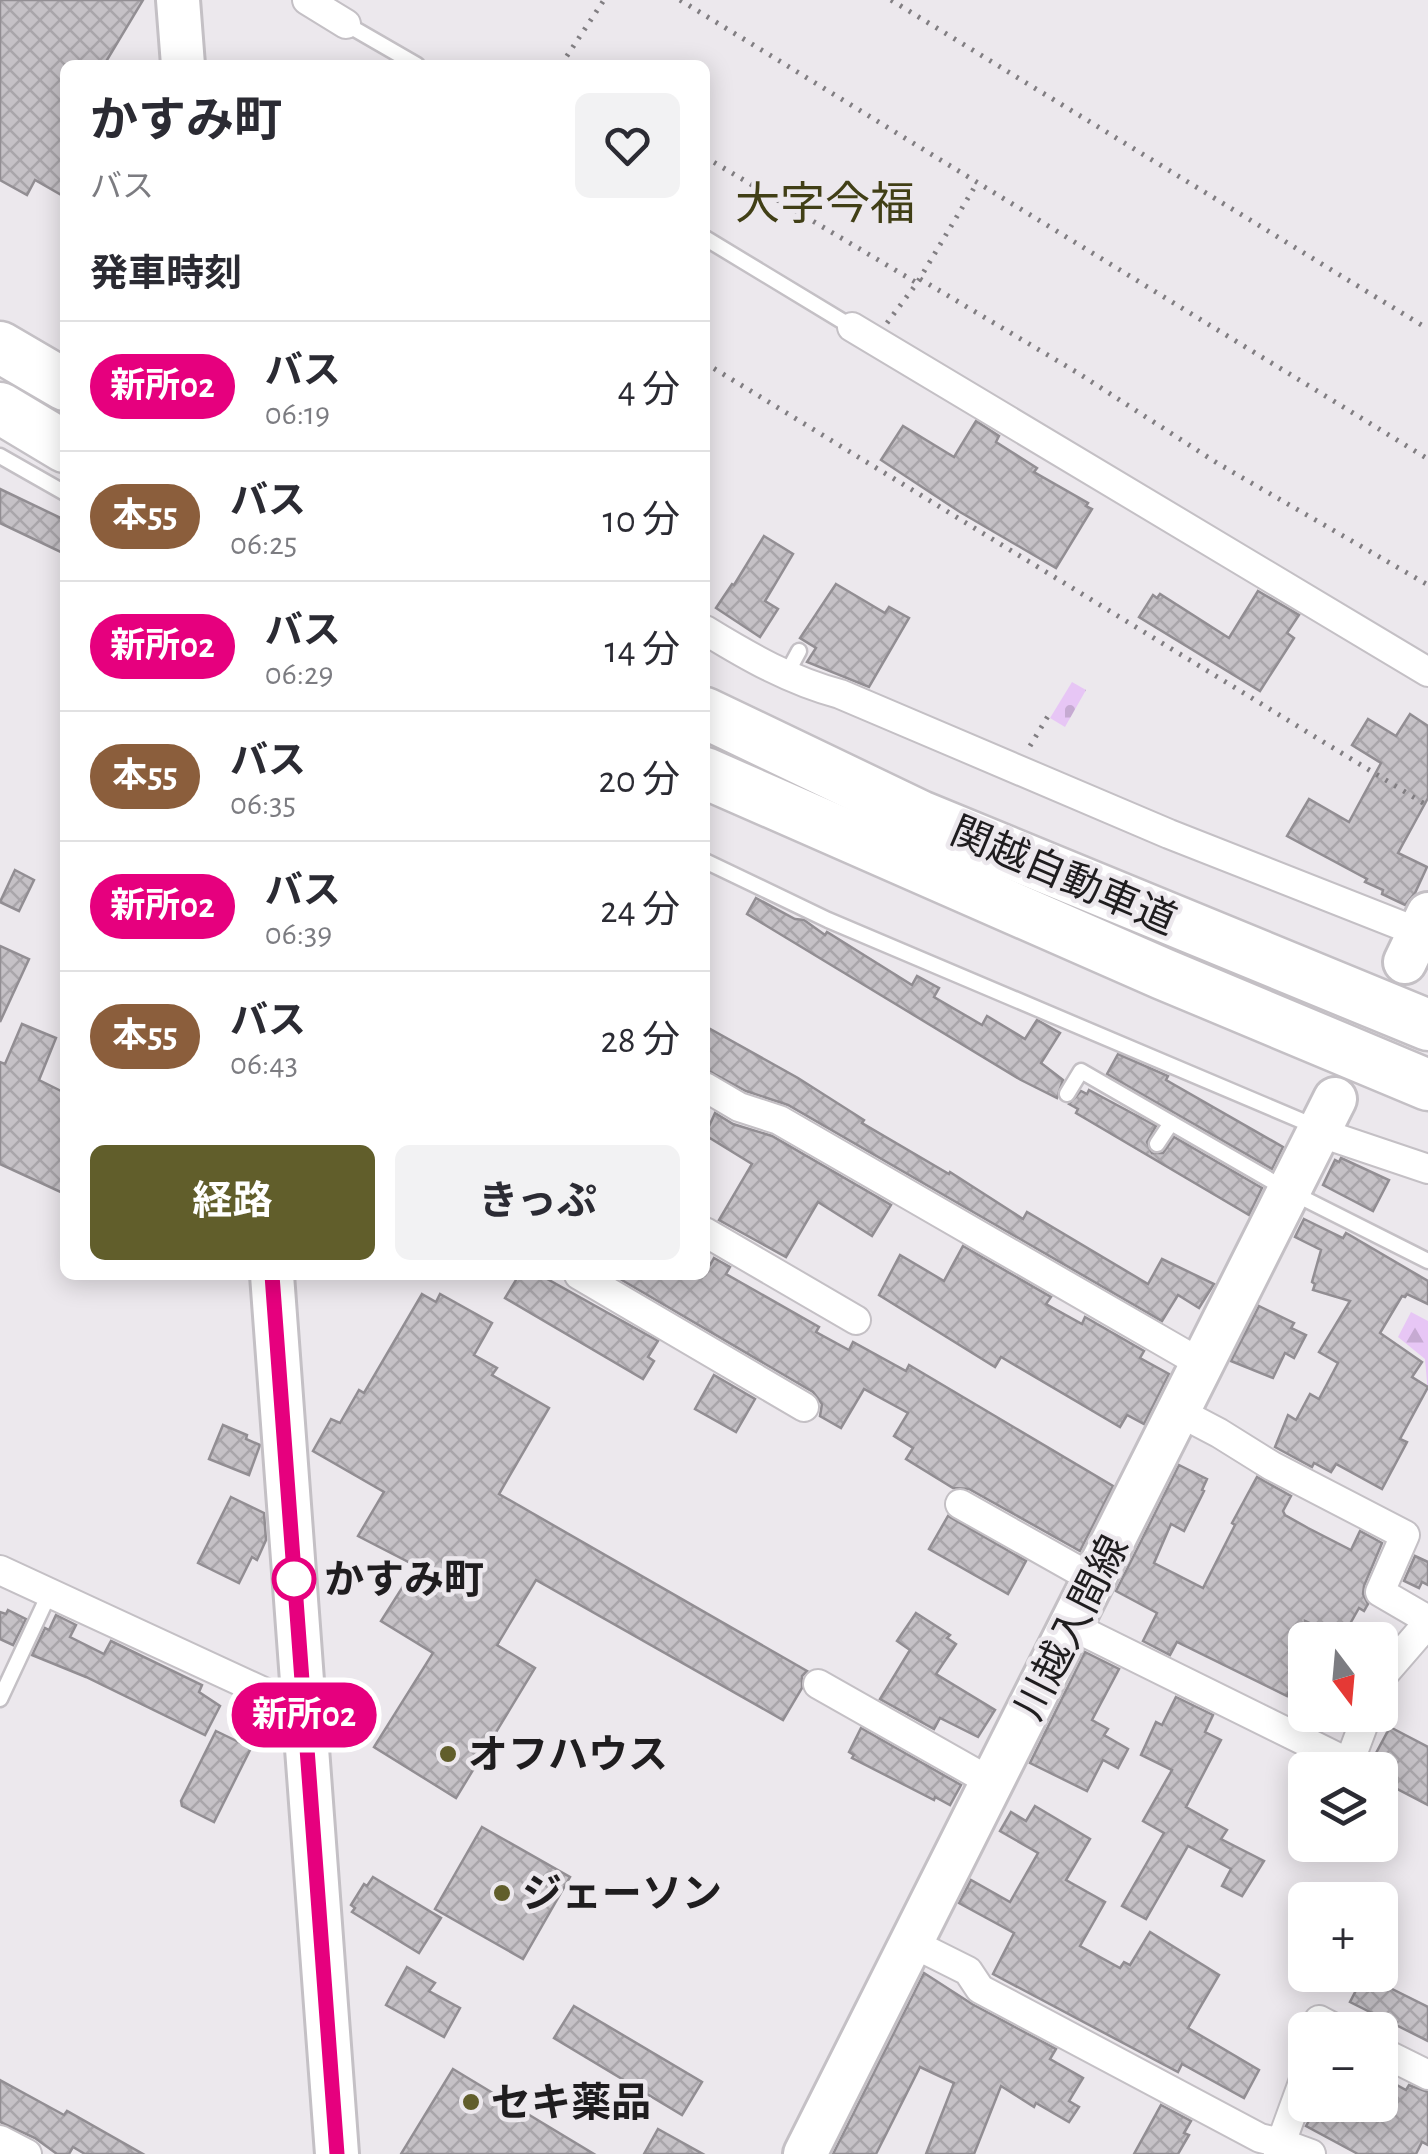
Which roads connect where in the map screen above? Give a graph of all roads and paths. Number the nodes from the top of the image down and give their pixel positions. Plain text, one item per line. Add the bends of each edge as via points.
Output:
1 (178, 0) edge
2 (306, 0) edge
3 (604, 0) edge
4 (680, 0) edge
5 (892, 0) edge
6 (346, 24) joint
7 (184, 60) edge
8 (409, 60) edge
9 (564, 60) edge
10 (710, 160) edge
11 (976, 184) junction
12 (710, 241) edge
13 (918, 281) junction
14 (1428, 328) edge
15 (863, 334) junction
16 (0, 347) edge
17 (710, 366) edge
18 (60, 382) edge
19 (0, 408) edge
20 (60, 443) edge
21 (0, 456) edge
22 (1428, 459) edge
23 (60, 490) edge
24 (1428, 585) edge
25 (710, 633) edge
26 (1428, 672) edge
27 (1051, 711) dead end
28 (710, 715) edge
29 (1016, 771) junction
30 (710, 775) edge
31 (1428, 806) edge
32 (710, 863) edge
33 (1420, 936) edge
34 (1428, 1025) edge
35 (1428, 1084) edge
36 (710, 1090) edge
37 (1067, 1094) dead end
38 (1327, 1114) junction
39 (1171, 1123) junction
40 (1157, 1144) dead end
41 (1428, 1169) edge
42 (1289, 1191) junction
43 (710, 1235) edge
44 (1428, 1262) edge
45 (272, 1280) edge
46 (588, 1280) edge
47 (856, 1320) dead end
48 (1202, 1364) junction
49 (804, 1407) dead end
50 (1178, 1412) junction
51 (960, 1504) dead end
52 (0, 1570) edge
53 (1095, 1580) junction
54 (50, 1592) junction
55 (1428, 1622) edge
56 (1072, 1626) junction
57 (1398, 1657) edge
58 (818, 1684) dead end
59 (0, 1698) edge
60 (303, 1702) junction
61 (1360, 1732) edge
62 (991, 1782) junction
63 (912, 1944) junction
64 (1398, 2060) edge
65 (1428, 2075) edge
66 (1289, 2122) edge
67 (0, 2140) edge
68 (1280, 2148) edge
69 (27, 2154) edge
70 (336, 2154) edge
71 (806, 2154) edge
72 (1311, 2154) edge

1 - 7 main road
2 - 6 street
3 - 9 path
4 - 11 path
5 - 14 path
6 - 8 lane
10 - 13 path
11 - 13 path
11 - 22 path
12 - 15 lane
13 - 15 path
13 - 24 path
15 - 26 street
16 - 18 highway
17 - 31 path
19 - 20 highway
21 - 23 lane
25 - 29 street via 753,660 792,663 840,694
27 - 29 path
28 - 34 highway, 関越自動車道 via 920,816
29 - 33 street
30 - 35 highway, 関越自動車道
32 - 38 lane via 828,920
36 - 48 street via 779,1120
37 - 39 lane via 1081,1071
38 - 41 street via 1336,1138
38 - 42 main road, 川越入間線
39 - 40 lane
39 - 42 lane
42 - 44 lane
42 - 48 main road, 川越入間線
43 - 47 street
45 - 60 main road
46 - 49 street
48 - 50 main road, 川越入間線
50 - 53 main road, 川越入間線
50 - 55 street via 1405,1535 1380,1592
51 - 53 street
52 - 54 street
53 - 56 main road, 川越入間線
54 - 59 lane
54 - 60 street via 279,1698
55 - 57 street
56 - 61 street via 1348,1763
56 - 62 main road, 川越入間線
58 - 62 street
60 - 70 main road
62 - 63 main road, 川越入間線
63 - 68 street via 968,1971 980,1989
63 - 71 main road, 川越入間線
64 - 65 street
66 - 68 street
67 - 69 street
68 - 72 street

